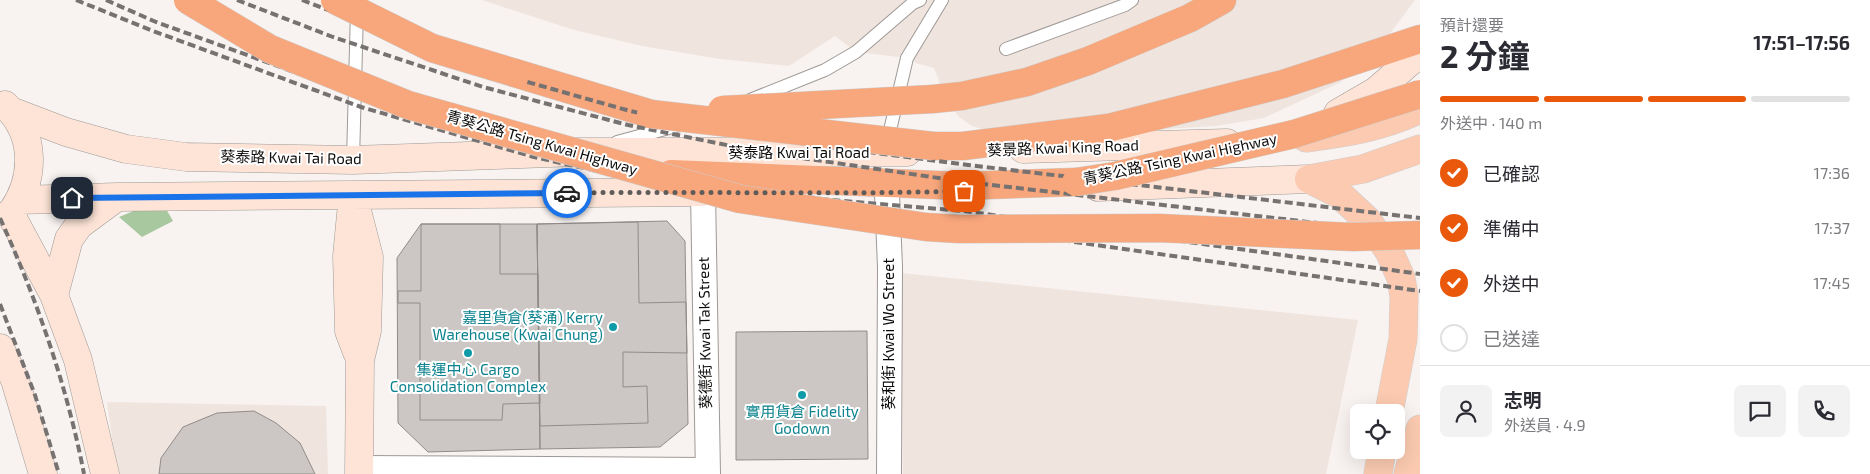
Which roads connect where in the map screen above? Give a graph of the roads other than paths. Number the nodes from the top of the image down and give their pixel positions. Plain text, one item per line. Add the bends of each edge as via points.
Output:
1 (188, 0) edge
2 (335, 0) edge
3 (357, 0) edge
4 (920, 0) edge
5 (942, 0) edge
6 (1132, 0) edge
7 (1222, 0) edge
8 (1420, 38) edge
9 (1006, 49) dead end
10 (1420, 53) edge
11 (1420, 94) edge
12 (3, 103) edge
13 (1420, 109) edge
14 (650, 114) junction
15 (1242, 143) junction
16 (1420, 150) edge
17 (578, 152) junction
18 (885, 153) junction
19 (352, 160) junction
20 (643, 173) junction
21 (1309, 179) junction
22 (703, 192) junction
23 (887, 194) junction
24 (353, 195) junction
25 (117, 197) junction
26 (10, 212) edge
27 (1420, 235) edge
28 (54, 295) junction
29 (0, 348) edge
30 (1391, 404) edge
31 (1420, 429) edge
32 (1380, 459) edge
33 (359, 471) edge
34 (708, 472) edge
35 (43, 474) edge
36 (105, 474) edge
37 (888, 474) edge
38 (1378, 474) edge
39 (1408, 474) edge

1 - 20 highway, 青葵公路 Tsing Kwai Highway, bridge via 270,49 408,105
2 - 14 highway, bridge via 432,48
3 - 19 lane
4 - 17 lane, 葵泰路 Kwai Tai Road via 856,52 825,70 708,116
5 - 18 lane, 葵泰路 Kwai Tai Road via 907,58
6 - 9 lane
7 - 14 highway, bridge via 1190,18 1088,61 1028,82 977,93 933,99
8 - 14 highway, bridge via 1283,84 1145,120 1108,128 963,146 933,146
10 - 15 main road, 葵景路 Kwai King Road via 1376,91 1338,113 1300,129
11 - 20 highway, 青葵公路 Tsing Kwai Highway, bridge via 1294,134 1144,170 1076,182 961,186
12 - 19 main road, 葵泰路 Kwai Tai Road via 66,132 126,149 186,156
12 - 26 main road via 24,132 30,156 28,180
13 - 15 main road via 1381,125 1343,133
15 - 18 main road, 葵景路 Kwai King Road
16 - 21 main road via 1363,169
17 - 18 main road, 葵泰路 Kwai Tai Road
17 - 19 main road, 葵泰路 Kwai Tai Road
19 - 24 main road
20 - 27 highway, bridge via 740,200 926,227 1159,228 1353,237
21 - 23 main road
21 - 30 main road via 1339,194 1367,220 1389,251 1401,278 1403,339
22 - 23 main road
22 - 24 main road
22 - 34 street, 葵德街 Kwai Tak Street
23 - 37 street, 葵和街 Kwai Wo Street via 890,267
24 - 25 main road
24 - 33 main road via 368,257 368,331 360,360
25 - 26 main road
25 - 28 main road via 79,225 69,239
26 - 28 main road
28 - 36 main road via 78,360
29 - 35 main road via 15,380
31 - 39 main road
32 - 38 main road
33 - 34 street

